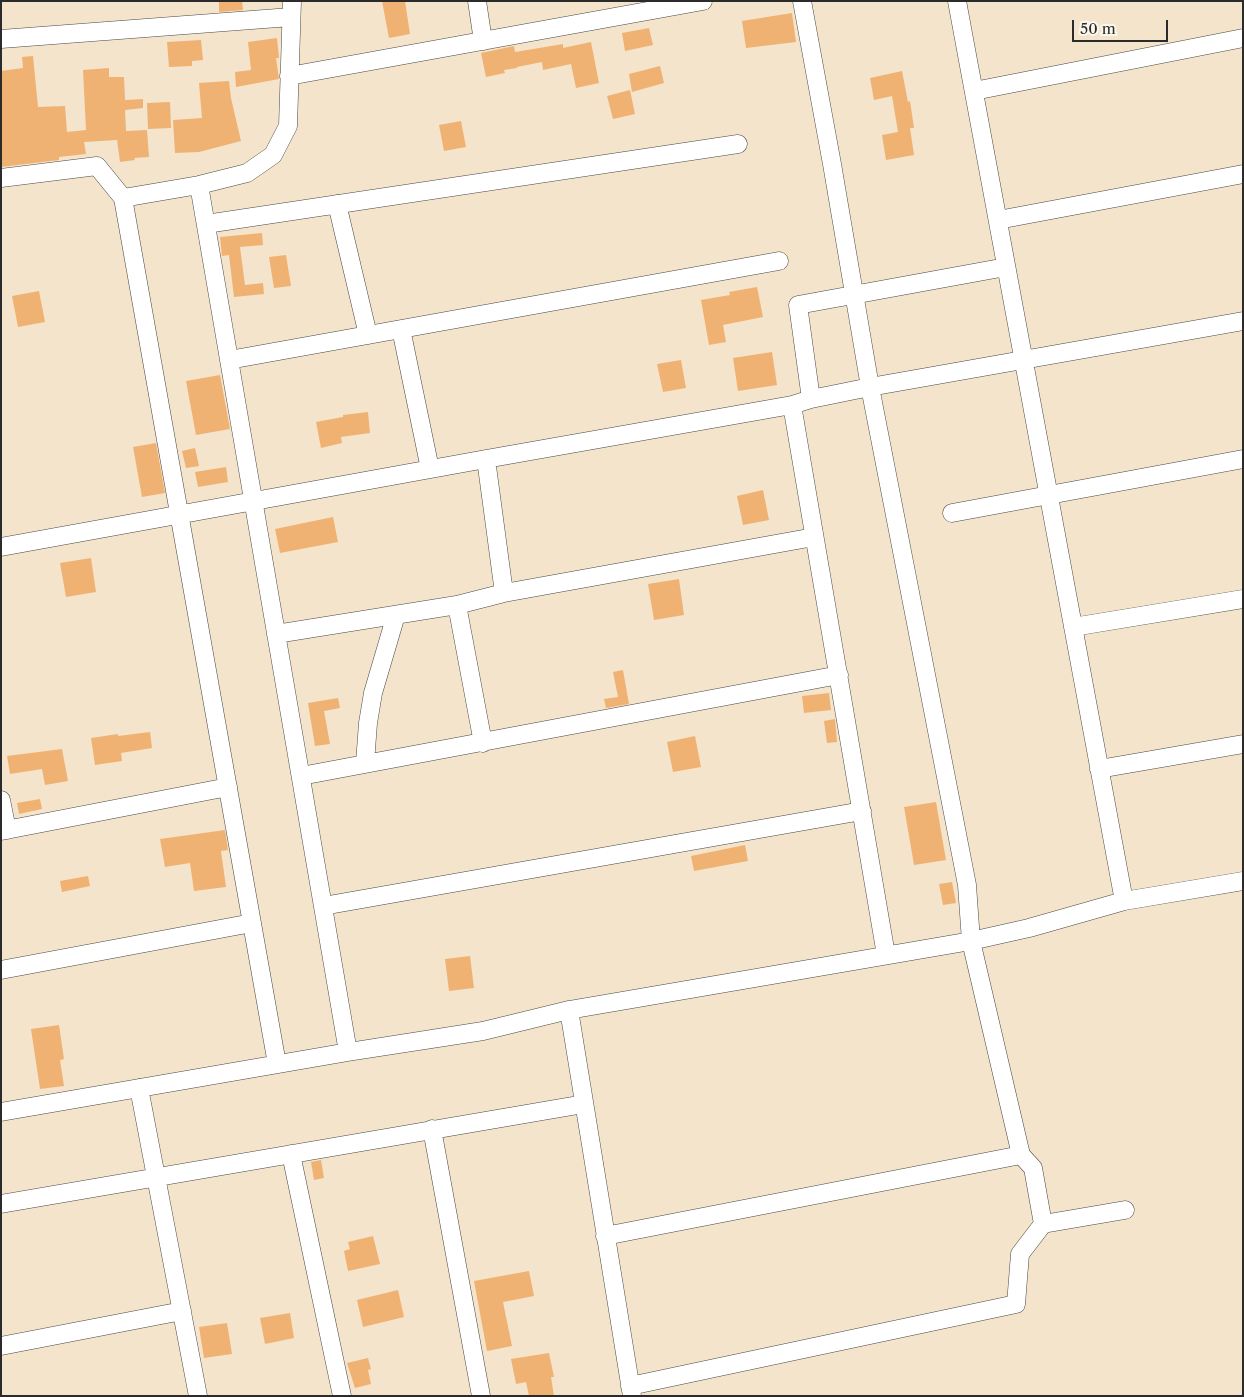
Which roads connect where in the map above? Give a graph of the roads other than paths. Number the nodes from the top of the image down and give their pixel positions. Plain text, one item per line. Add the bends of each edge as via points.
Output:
1 (477, 1) edge
2 (703, 1) edge
3 (802, 1) edge
4 (957, 1) edge
5 (292, 9) edge
6 (1243, 38) edge
7 (1, 39) edge
8 (483, 41) junction
9 (290, 76) junction
10 (974, 92) junction
11 (738, 144) dead end
12 (1243, 174) edge
13 (1, 178) edge
14 (199, 185) junction
15 (123, 198) junction
16 (338, 204) junction
17 (998, 220) junction
18 (206, 224) junction
19 (779, 261) dead end
20 (1006, 267) junction
21 (854, 294) junction
22 (1243, 321) edge
23 (401, 329) junction
24 (368, 335) junction
25 (229, 360) junction
26 (1024, 360) junction
27 (870, 387) junction
28 (812, 399) junction
29 (792, 405) junction
30 (486, 459) junction
31 (1243, 459) edge
32 (430, 469) junction
33 (1048, 495) junction
34 (253, 500) junction
35 (952, 513) dead end
36 (179, 514) junction
37 (814, 536) junction
38 (1, 547) edge
39 (504, 593) junction
40 (1243, 599) edge
41 (457, 605) junction
42 (396, 615) junction
43 (1073, 627) junction
44 (276, 634) junction
45 (839, 675) junction
46 (483, 743) junction
47 (1243, 744) edge
48 (365, 763) junction
49 (1099, 769) junction
50 (301, 776) junction
51 (228, 786) junction
52 (1, 800) edge
53 (862, 811) junction
54 (4, 830) edge
55 (1243, 881) edge
56 (1124, 901) junction
57 (323, 906) junction
58 (252, 923) junction
59 (971, 941) junction
60 (886, 955) junction
61 (1, 970) edge
62 (569, 1010) junction
63 (348, 1052) junction
64 (277, 1064) junction
65 (139, 1088) junction
66 (584, 1104) junction
67 (1, 1112) edge
68 (432, 1129) junction
69 (292, 1154) junction
70 (1021, 1155) junction
71 (156, 1177) junction
72 (1, 1204) edge
73 (1125, 1210) dead end
74 (1043, 1224) junction
75 (605, 1236) junction
76 (182, 1311) junction
77 (1, 1346) edge
78 (631, 1391) edge
79 (198, 1396) edge
80 (342, 1396) edge
81 (481, 1396) edge

1 - 8 street
2 - 8 street
3 - 21 street
4 - 10 street
5 - 7 street
5 - 9 street
6 - 10 street
8 - 9 street
9 - 14 street via 288,126 273,155 247,173
10 - 17 street
11 - 16 street
12 - 17 street
13 - 15 street via 97,166
14 - 15 street
14 - 18 street
15 - 36 street
16 - 18 street
16 - 24 street
17 - 20 street
18 - 25 street
19 - 23 street
20 - 21 street
20 - 26 street
21 - 27 street
21 - 28 street via 798,305
22 - 26 street
23 - 24 street
23 - 32 street
24 - 25 street
25 - 34 street
26 - 27 street
26 - 33 street
27 - 28 street
27 - 59 street via 966,885
28 - 29 street
29 - 30 street
29 - 37 street
30 - 32 street
30 - 39 street
31 - 33 street
32 - 34 street
33 - 35 street
33 - 43 street
34 - 36 street
34 - 44 street
36 - 38 street
36 - 51 street
37 - 39 street
37 - 45 street
39 - 41 street
40 - 43 street
41 - 42 street
41 - 46 street
42 - 44 street
42 - 48 street via 373,693
43 - 49 street
44 - 50 street
45 - 46 street
45 - 53 street
46 - 48 street
47 - 49 street
48 - 50 street
49 - 56 street
50 - 57 street
51 - 54 street
51 - 58 street
52 - 54 street
53 - 57 street
53 - 60 street
55 - 56 street
56 - 59 street
57 - 63 street
58 - 61 street
58 - 64 street
59 - 60 street
59 - 70 street
60 - 62 street
62 - 63 street via 483,1031
62 - 66 street
63 - 64 street
64 - 65 street
65 - 67 street
65 - 71 street
66 - 68 street
66 - 75 street
68 - 69 street
68 - 81 street
69 - 71 street
69 - 80 street
70 - 74 street via 1033,1168
70 - 75 street
71 - 72 street
71 - 76 street
73 - 74 street
74 - 78 street via 1020,1254 1016,1304
75 - 78 street
76 - 77 street
76 - 79 street

